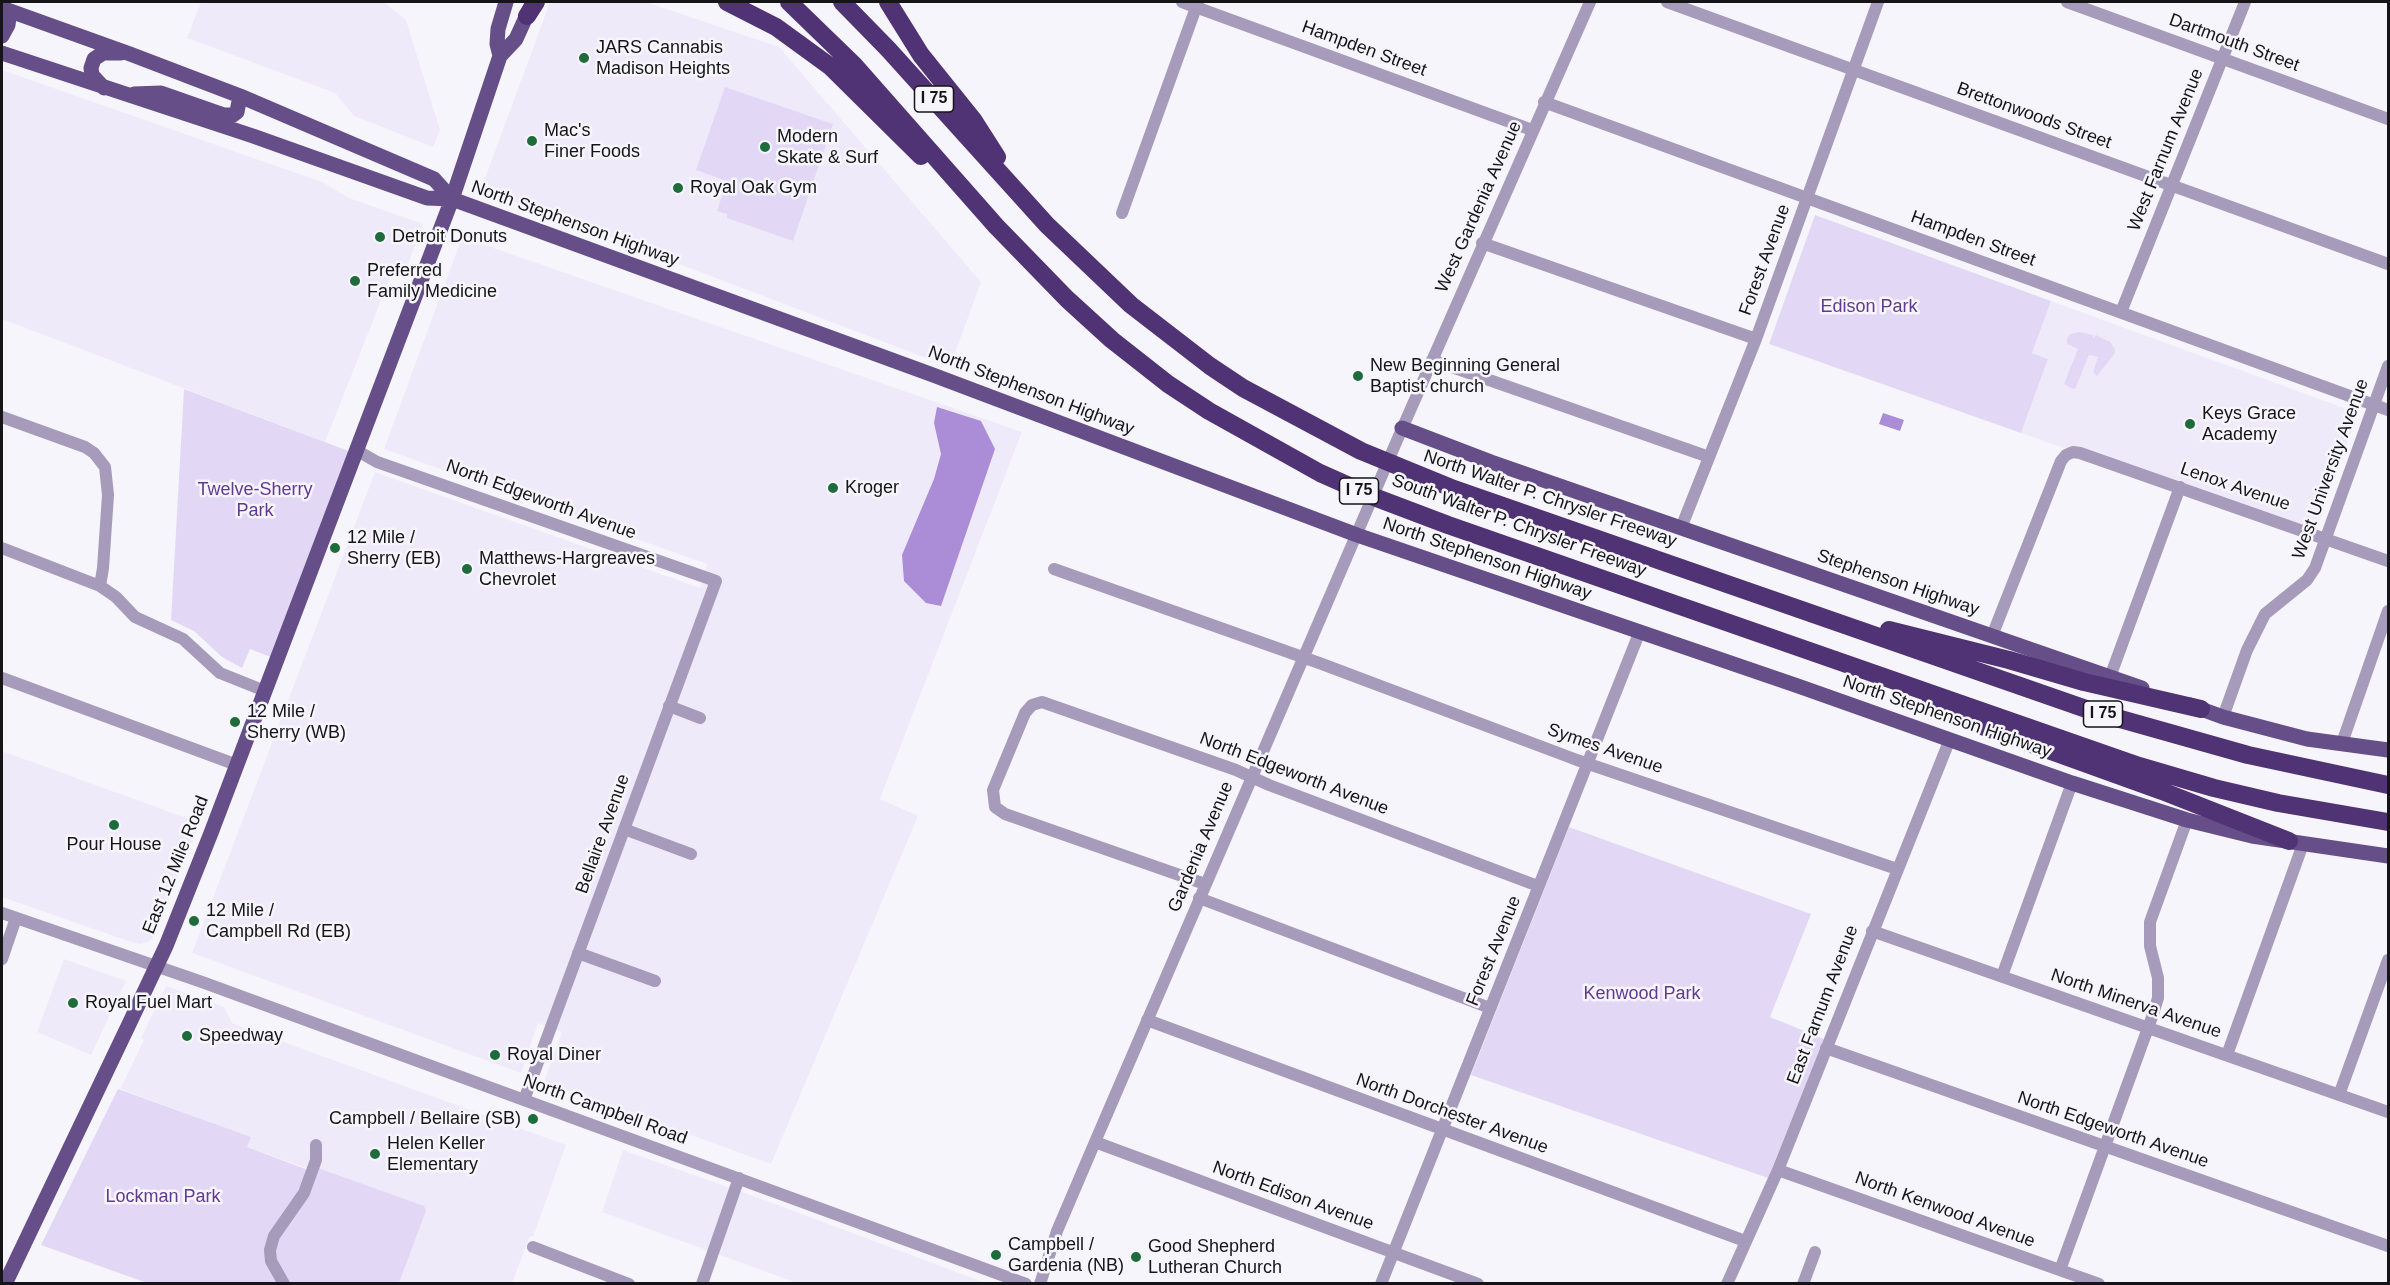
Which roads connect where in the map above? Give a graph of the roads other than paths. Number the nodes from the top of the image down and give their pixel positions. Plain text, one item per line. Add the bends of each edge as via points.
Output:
1 (506, 2) edge
2 (727, 2) edge
3 (789, 2) edge
4 (842, 2) edge
5 (888, 2) edge
6 (1182, 2) edge
7 (1590, 2) edge
8 (1667, 2) edge
9 (1878, 2) edge
10 (2067, 2) edge
11 (2245, 2) edge
12 (1197, 4) edge
13 (532, 6) edge
14 (6, 9) edge
15 (2, 36) edge
16 (2, 53) edge
17 (130, 54) junction
18 (500, 56) junction
19 (2222, 58) junction
20 (1853, 69) junction
21 (104, 88) junction
22 (122, 94) junction
23 (240, 96) junction
24 (1545, 102) junction
25 (2388, 119) edge
26 (1532, 130) junction
27 (2172, 185) junction
28 (1806, 198) junction
29 (452, 199) junction
30 (1023, 200) junction
31 (1122, 213) dead end
32 (996, 226) junction
33 (1482, 243) junction
34 (2388, 264) edge
35 (2121, 312) junction
36 (1756, 339) junction
37 (1432, 360) junction
38 (2388, 366) edge
39 (2375, 404) junction
40 (2388, 410) edge
41 (2, 417) edge
42 (1400, 434) junction
43 (356, 450) junction
44 (1709, 457) junction
45 (2180, 487) junction
46 (1360, 528) junction
47 (1681, 528) junction
48 (2326, 538) junction
49 (2, 548) edge
50 (2388, 561) edge
51 (1054, 568) dead end
52 (716, 581) joint
53 (100, 586) junction
54 (2388, 611) edge
55 (1825, 618) junction
56 (1640, 631) junction
57 (1992, 636) junction
58 (1303, 658) junction
59 (2110, 677) junction
60 (2, 678) edge
61 (1905, 683) junction
62 (265, 691) junction
63 (669, 706) junction
64 (2201, 709) junction
65 (2223, 717) junction
66 (700, 718) dead end
67 (1950, 739) junction
68 (2342, 743) junction
69 (2388, 750) edge
70 (1588, 763) junction
71 (237, 765) junction
72 (1251, 777) junction
73 (2072, 783) junction
74 (2388, 785) edge
75 (2187, 820) junction
76 (2388, 822) edge
77 (624, 829) junction
78 (2296, 842) junction
79 (691, 854) dead end
80 (2388, 856) edge
81 (1897, 869) junction
82 (1205, 884) junction
83 (1539, 886) junction
84 (1199, 898) junction
85 (2, 913) edge
86 (16, 918) junction
87 (1872, 931) junction
88 (578, 953) junction
89 (2, 959) edge
90 (2388, 960) edge
91 (156, 965) junction
92 (2002, 976) junction
93 (655, 981) dead end
94 (1490, 1008) junction
95 (1147, 1020) junction
96 (2148, 1028) junction
97 (1826, 1048) junction
98 (2227, 1055) junction
99 (2339, 1095) junction
100 (524, 1100) junction
101 (2388, 1112) edge
102 (1442, 1130) junction
103 (1095, 1142) junction
104 (316, 1145) dead end
105 (2105, 1147) junction
106 (1778, 1170) junction
107 (739, 1178) junction
108 (1745, 1241) junction
109 (2388, 1246) edge
110 (533, 1247) dead end
111 (1815, 1252) dead end
112 (1393, 1253) junction
113 (2060, 1270) junction
114 (4, 1284) edge
115 (285, 1284) edge
116 (629, 1284) edge
117 (702, 1284) edge
118 (1026, 1284) edge
119 (1041, 1284) edge
120 (1381, 1284) edge
121 (1478, 1284) edge
122 (1727, 1284) edge
123 (1803, 1284) edge
124 (2099, 1284) edge

1 - 18 main road via 498,29
2 - 32 highway via 776,27 831,67
3 - 32 highway, South Walter P. Chrysler Freeway / I 75 via 861,72
4 - 30 highway, North Walter P. Chrysler Freeway / I 75
5 - 30 highway via 921,55 974,121
6 - 12 street, Hampden Street
7 - 24 street, West Gardenia Avenue
8 - 20 street, Brettonwoods Street
9 - 20 street, Forest Avenue
10 - 19 street, Dartmouth Street
11 - 19 street, West Farnum Avenue
12 - 26 street, Hampden Street
12 - 31 street
13 - 18 main road via 516,39
14 - 15 main road via 8,25
14 - 17 main road, North Stephenson Highway
16 - 21 main road, North Stephenson Highway
17 - 21 main road via 103,53 94,60 92,75
17 - 23 main road, North Stephenson Highway
18 - 29 main road, East 12 Mile Road
19 - 25 street, Dartmouth Street
19 - 27 street, West Farnum Avenue
20 - 27 street, Brettonwoods Street
20 - 28 street, Forest Avenue
21 - 22 main road, North Stephenson Highway
22 - 23 main road via 160,93 224,115 237,112
22 - 29 main road, North Stephenson Highway via 427,198
23 - 29 main road, North Stephenson Highway via 434,179
24 - 26 street, West Gardenia Avenue
24 - 28 street, Hampden Street
26 - 33 street, West Gardenia Avenue
27 - 34 street, Brettonwoods Street
27 - 35 street, West Farnum Avenue
28 - 35 street, Hampden Street
28 - 36 street, Forest Avenue
29 - 43 main road, East 12 Mile Road
29 - 46 main road, North Stephenson Highway
30 - 55 highway, North Walter P. Chrysler Freeway / I 75 via 1137,310 1210,366 1309,425 1427,479
32 - 61 highway, South Walter P. Chrysler Freeway / I 75 via 1067,299 1149,369 1209,411 1320,473 1448,525
33 - 36 street
33 - 37 street, West Gardenia Avenue
35 - 39 street, Hampden Street
36 - 44 street, Forest Avenue
37 - 42 street, West Gardenia Avenue
37 - 44 street
38 - 39 street, West University Avenue
39 - 40 street, Hampden Street
39 - 48 street, West University Avenue
41 - 53 street via 85,447 101,461 108,489
42 - 46 street, Gardenia Avenue
42 - 47 main road, Stephenson Highway
43 - 52 street, North Edgeworth Avenue via 377,462
43 - 62 main road, East 12 Mile Road
44 - 47 street, Forest Avenue
45 - 48 street, Lenox Avenue
45 - 57 street, Lenox Avenue via 2080,453 2069,454 2061,461
45 - 59 street
46 - 56 main road, North Stephenson Highway
46 - 58 street, Gardenia Avenue
47 - 57 main road, Stephenson Highway
48 - 50 street, Lenox Avenue
48 - 65 street, West University Avenue via 2307,580 2265,614 2247,650
49 - 53 street
51 - 58 street, Symes Avenue
52 - 63 street, Bellaire Avenue
53 - 62 street via 141,620 183,639 220,673
54 - 68 street
55 - 64 highway via 1897,631
55 - 74 highway, North Walter P. Chrysler Freeway / I 75 via 2122,720 2248,755
56 - 67 main road, North Stephenson Highway
56 - 70 street, Forest Avenue
57 - 59 main road, Stephenson Highway
58 - 70 street, Symes Avenue
58 - 72 street, Gardenia Avenue
59 - 64 main road, Stephenson Highway
60 - 71 street
61 - 76 highway, South Walter P. Chrysler Freeway / I 75 via 2168,776 2278,803
61 - 78 highway via 1954,716
62 - 71 main road, East 12 Mile Road
63 - 66 street
63 - 77 street, Bellaire Avenue
64 - 65 main road, Stephenson Highway
65 - 68 main road, Stephenson Highway
67 - 73 main road, North Stephenson Highway
67 - 81 street, East Farnum Avenue
68 - 69 main road, Stephenson Highway
70 - 81 street, Symes Avenue
70 - 83 street, Forest Avenue
71 - 91 main road, East 12 Mile Road
72 - 82 street, Gardenia Avenue
72 - 82 street, North Edgeworth Avenue via 1042,702 1025,713 993,790 994,807
72 - 83 street, North Edgeworth Avenue
73 - 75 main road, North Stephenson Highway
73 - 92 street
75 - 78 main road, North Stephenson Highway
75 - 96 street via 2150,922 2150,946 2158,978
77 - 79 street
77 - 88 street, Bellaire Avenue
78 - 80 main road, North Stephenson Highway
78 - 98 street
81 - 87 street, East Farnum Avenue
82 - 84 street, Gardenia Avenue
83 - 94 street, Forest Avenue
84 - 94 street
84 - 95 street, Gardenia Avenue
85 - 86 street, North Campbell Road
86 - 89 street
86 - 91 street, North Campbell Road
87 - 92 street, North Minerva Avenue
87 - 97 street, East Farnum Avenue
88 - 93 street
88 - 100 street, Bellaire Avenue
90 - 99 street
91 - 100 street, North Campbell Road
91 - 114 main road, East 12 Mile Road
92 - 96 street, North Minerva Avenue
94 - 102 street, Forest Avenue
95 - 102 street, North Dorchester Avenue
95 - 103 street, Gardenia Avenue
96 - 98 street, North Minerva Avenue
96 - 105 street
97 - 105 street, North Edgeworth Avenue
97 - 106 street, East Farnum Avenue
98 - 99 street, North Minerva Avenue
99 - 101 street, North Minerva Avenue
100 - 107 street, North Campbell Road
102 - 108 street, North Dorchester Avenue
102 - 112 street, Forest Avenue
103 - 112 street, North Edison Avenue
103 - 119 street, Gardenia Avenue via 1059,1226
104 - 115 street via 316,1160 304,1193 274,1236 270,1250 271,1261
105 - 109 street, North Edgeworth Avenue
105 - 113 street
106 - 108 street, East Farnum Avenue
106 - 113 street, North Kenwood Avenue
107 - 117 street
107 - 118 street, North Campbell Road
108 - 122 street, East Farnum Avenue
110 - 116 street
111 - 123 street
112 - 120 street, Forest Avenue
112 - 121 street, North Edison Avenue
113 - 124 street, North Kenwood Avenue

